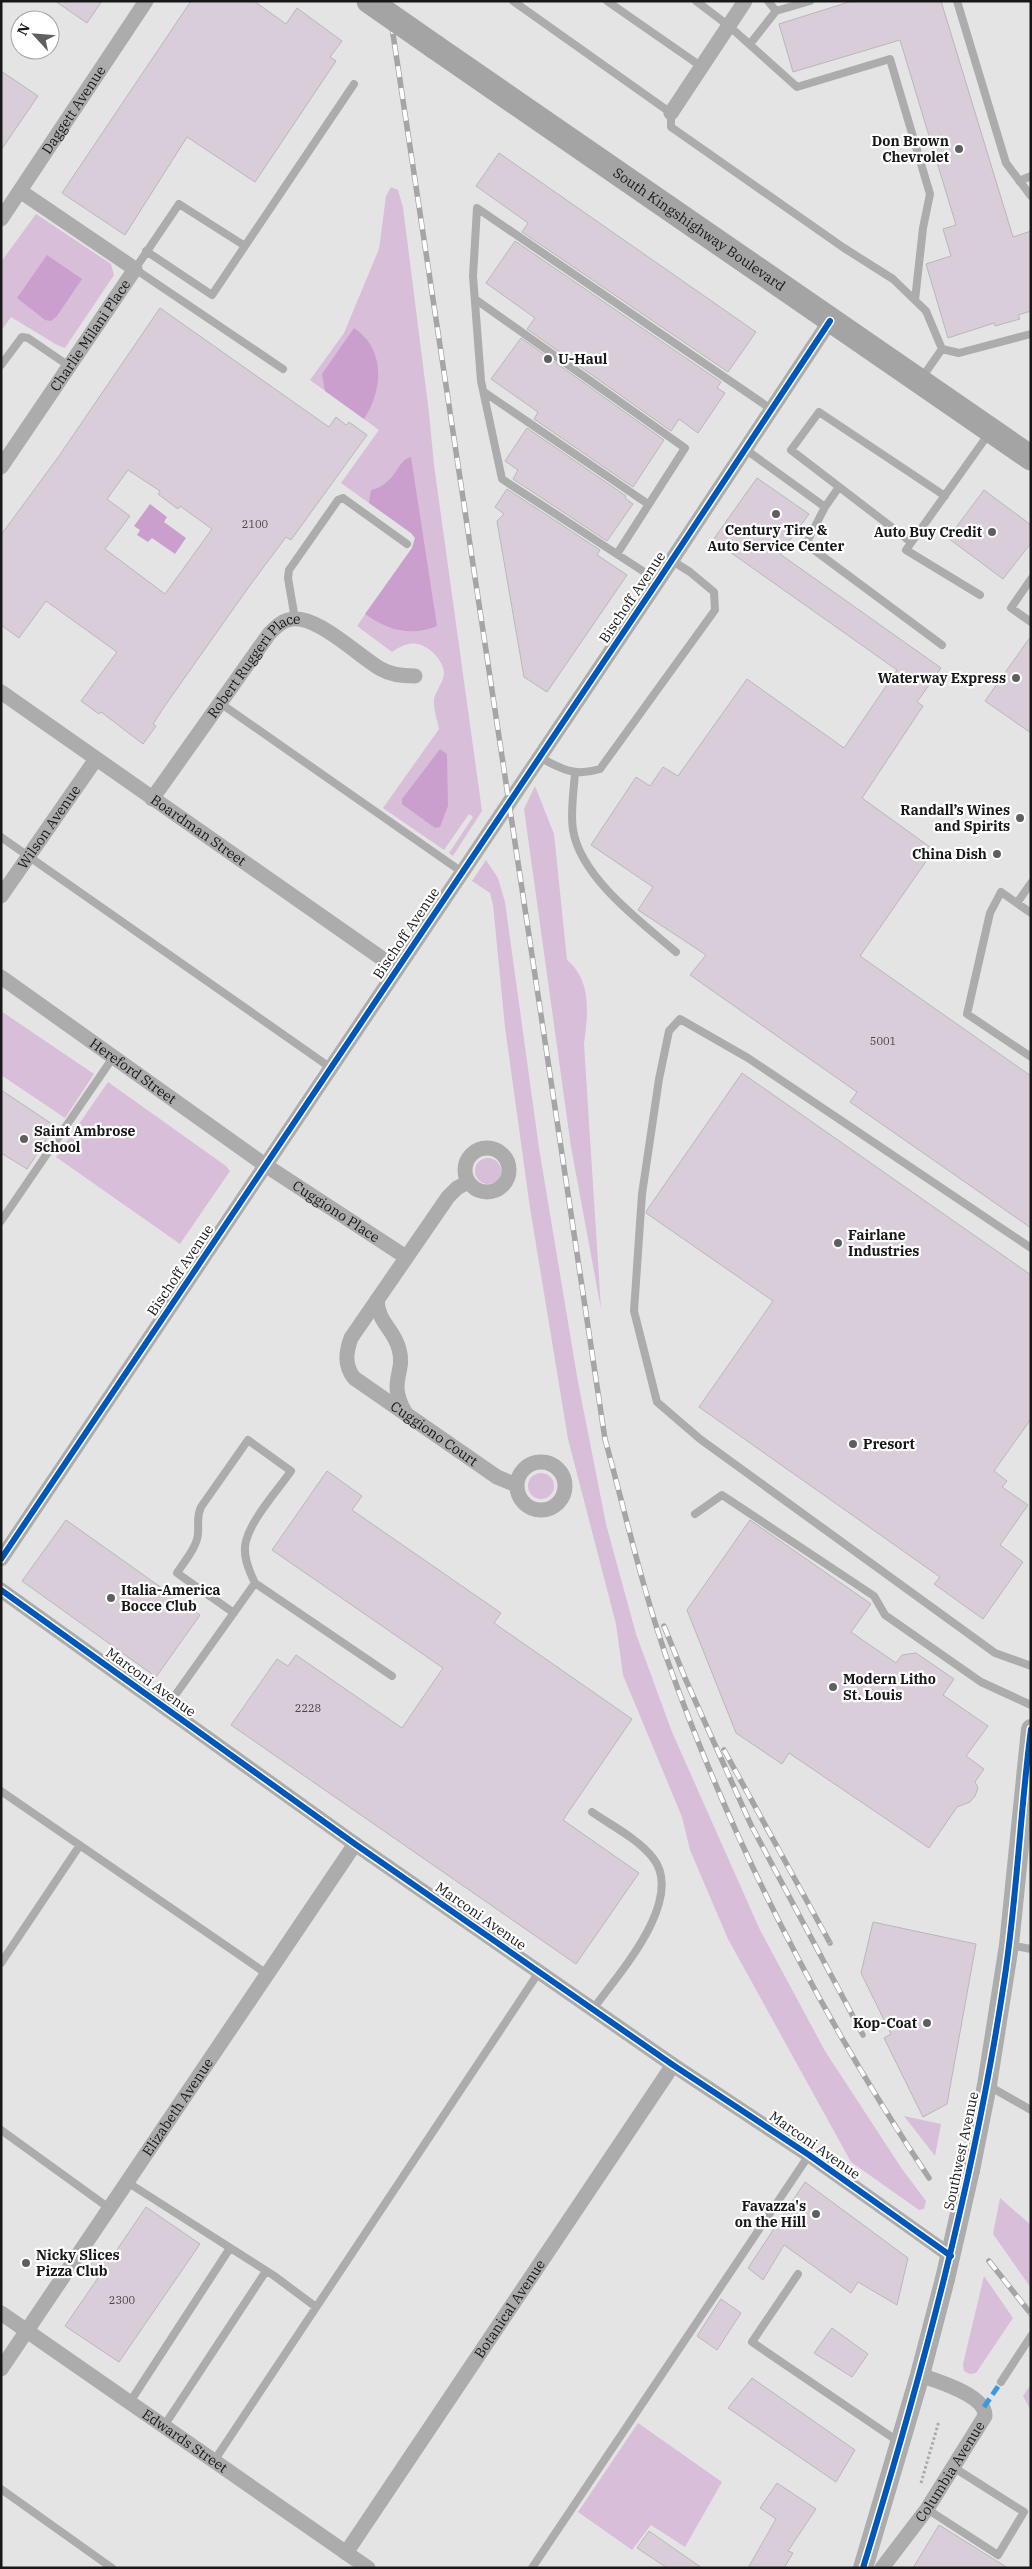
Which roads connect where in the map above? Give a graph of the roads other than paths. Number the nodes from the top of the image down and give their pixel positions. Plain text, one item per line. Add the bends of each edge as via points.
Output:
1 (146, 1) edge
2 (369, 1) edge
3 (513, 1) edge
4 (607, 1) edge
5 (696, 1) edge
6 (745, 1) edge
7 (768, 1) edge
8 (810, 1) edge
9 (957, 1) edge
10 (776, 11) junction
11 (729, 26) junction
12 (750, 44) junction
13 (702, 67) junction
14 (354, 84) dead end
15 (671, 113) junction
16 (1031, 176) edge
17 (1019, 181) junction
18 (20, 191) junction
19 (1031, 196) edge
20 (1, 219) edge
21 (245, 246) junction
22 (146, 251) junction
23 (135, 269) junction
24 (475, 299) junction
25 (915, 300) junction
26 (830, 321) junction
27 (1031, 334) edge
28 (942, 349) junction
29 (1, 365) edge
30 (69, 366) junction
31 (283, 369) dead end
32 (919, 382) junction
33 (484, 392) junction
34 (771, 409) junction
35 (991, 431) junction
36 (745, 449) junction
37 (1031, 458) edge
38 (1, 467) edge
39 (839, 486) junction
40 (945, 496) junction
41 (648, 504) junction
42 (825, 506) junction
43 (911, 542) junction
44 (407, 544) dead end
45 (617, 554) junction
46 (671, 560) junction
47 (1031, 579) edge
48 (658, 581) junction
49 (980, 595) dead end
50 (295, 619) junction
51 (1031, 622) edge
52 (942, 645) dead end
53 (414, 676) dead end
54 (1, 692) edge
55 (220, 703) junction
56 (539, 757) junction
57 (96, 759) junction
58 (575, 772) junction
59 (152, 799) junction
60 (1, 837) edge
61 (28, 857) junction
62 (462, 872) junction
63 (1031, 883) edge
64 (1, 896) edge
65 (1017, 903) junction
66 (1031, 913) edge
67 (676, 952) dead end
68 (397, 969) junction
69 (1, 978) edge
70 (114, 1056) junction
71 (1031, 1057) edge
72 (331, 1068) junction
73 (266, 1165) junction
74 (468, 1182) dead end
75 (1, 1221) edge
76 (1031, 1248) edge
77 (406, 1256) junction
78 (377, 1300) junction
79 (406, 1414) junction
80 (516, 1485) dead end
81 (694, 1514) dead end
82 (1, 1559) edge
83 (255, 1583) junction
84 (1, 1590) edge
85 (234, 1613) junction
86 (1031, 1666) edge
87 (392, 1676) dead end
88 (1031, 1705) edge
89 (166, 1708) junction
90 (1031, 1729) edge
91 (1, 1791) edge
92 (592, 1812) dead end
93 (355, 1844) junction
94 (80, 1845) junction
95 (1009, 1945) junction
96 (1031, 1949) edge
97 (1, 1963) edge
98 (540, 1972) junction
99 (267, 1974) junction
100 (593, 2009) junction
101 (673, 2066) junction
102 (987, 2085) junction
103 (1031, 2110) edge
104 (1, 2130) edge
105 (809, 2155) junction
106 (127, 2182) junction
107 (109, 2208) junction
108 (230, 2248) junction
109 (951, 2256) junction
110 (266, 2271) junction
111 (798, 2274) dead end
112 (316, 2307) junction
113 (1, 2313) edge
114 (28, 2331) junction
115 (1031, 2336) edge
116 (1, 2369) edge
117 (920, 2376) junction
118 (1000, 2382) dead end
119 (130, 2402) junction
120 (164, 2426) junction
121 (900, 2443) junction
122 (214, 2461) junction
123 (953, 2467) junction
124 (1, 2489) edge
125 (927, 2509) junction
126 (346, 2553) junction
127 (112, 2568) edge
128 (368, 2568) edge
129 (532, 2568) edge
130 (863, 2568) edge
131 (882, 2568) edge

1 - 18 street, Daggett Avenue
2 - 26 main road, South Kingshighway Boulevard, bridge
3 - 15 lane
4 - 13 lane
5 - 11 lane
6 - 11 street
7 - 10 lane
8 - 10 lane
9 - 17 lane via 1006,164
10 - 12 lane
11 - 12 lane
11 - 13 street
12 - 25 lane via 797,87 890,59 930,194
13 - 15 street
14 - 21 lane
15 - 25 lane via 670,127 893,279
16 - 17 lane
17 - 19 lane
18 - 20 street, Daggett Avenue
18 - 23 street, Charlie Milani Place
21 - 22 lane via 179,204
21 - 22 lane via 212,295
22 - 23 lane
23 - 30 street, Charlie Milani Place
23 - 31 lane
24 - 33 lane
24 - 34 lane via 473,276 477,208
24 - 41 lane via 685,448
25 - 28 lane via 926,311
26 - 32 main road, South Kingshighway Boulevard
26 - 34 street, Bischoff Avenue
27 - 28 lane via 959,353
28 - 32 lane
29 - 30 lane via 22,337
30 - 38 street, Charlie Milani Place
32 - 35 main road, South Kingshighway Boulevard
33 - 41 lane
33 - 45 lane via 502,479
34 - 36 street, Bischoff Avenue
35 - 37 main road, South Kingshighway Boulevard
35 - 40 lane
36 - 42 lane
36 - 46 street, Bischoff Avenue
39 - 40 lane via 791,450 819,412
39 - 42 lane
39 - 43 lane
40 - 43 lane
41 - 45 lane
42 - 52 lane via 806,544
43 - 49 lane via 906,550
44 - 50 lane via 343,498 338,500 289,570
45 - 48 lane
46 - 48 street, Bischoff Avenue
46 - 58 lane via 714,592 715,610 600,769 585,774
47 - 51 lane via 1011,608
48 - 56 street, Bischoff Avenue
50 - 53 street, Robert Ruggeri Place via 322,628 381,669
50 - 55 street, Robert Ruggeri Place via 279,624 269,634
54 - 57 street, Boardman Street
55 - 59 street, Robert Ruggeri Place
55 - 62 lane
56 - 58 lane via 562,770
56 - 62 street, Bischoff Avenue
57 - 59 street, Boardman Street
57 - 61 street, Wilson Avenue
58 - 67 lane via 573,830 588,865 607,891
59 - 68 street, Boardman Street
60 - 61 lane
61 - 64 street, Wilson Avenue
61 - 72 lane
62 - 68 street, Bischoff Avenue
63 - 65 lane
65 - 66 lane
65 - 71 lane via 1001,892 990,913 967,1014
68 - 72 street, Bischoff Avenue
69 - 70 street, Hereford Street
70 - 73 street, Hereford Street
70 - 75 lane
72 - 73 street, Bischoff Avenue
73 - 77 street, Cuggiono Place
73 - 82 street, Bischoff Avenue
74 - 77 street via 448,1197
76 - 86 lane via 748,1058 680,1019 669,1031 642,1194 634,1312 657,1402 700,1439 995,1653
77 - 78 street
78 - 79 street via 381,1320 400,1350 396,1388
78 - 79 street, Cuggiono Court via 348,1347 348,1371
79 - 80 street, Cuggiono Court via 496,1477
81 - 88 lane via 722,1495 874,1596 885,1615 981,1682
83 - 85 lane
83 - 85 lane via 249,1570 246,1541 259,1516 291,1471 248,1440 201,1507 197,1516 196,1541 177,1573
83 - 87 lane
84 - 89 street, Marconi Avenue
85 - 89 lane
89 - 93 street, Marconi Avenue
90 - 95 street, Southwest Avenue
91 - 94 lane
92 - 100 lane via 640,1845 654,1859 659,1872 661,1898 639,1944
93 - 98 street, Marconi Avenue
93 - 99 street, Elizabeth Avenue
94 - 97 lane
94 - 99 lane
95 - 96 lane
95 - 102 street, Southwest Avenue
98 - 100 street, Marconi Avenue
98 - 112 lane
99 - 106 street, Elizabeth Avenue
100 - 101 street, Marconi Avenue
101 - 105 street, Marconi Avenue
101 - 126 street, Botanical Avenue
102 - 103 lane
102 - 109 street, Southwest Avenue, bridge
104 - 107 lane
105 - 109 street, Marconi Avenue
105 - 129 lane
106 - 107 street, Elizabeth Avenue
106 - 108 lane
107 - 114 street, Elizabeth Avenue
108 - 110 lane
108 - 119 lane
109 - 117 street, Southwest Avenue, bridge
110 - 112 lane
110 - 120 lane
111 - 121 lane via 752,2342
112 - 122 lane
113 - 114 street, Edwards Street
114 - 116 street, Elizabeth Avenue
114 - 119 street, Edwards Street
115 - 118 lane
117 - 121 street, Southwest Avenue
117 - 123 street, Columbia Avenue via 961,2391 982,2403 986,2409 985,2416
119 - 120 street, Edwards Street
120 - 122 street, Edwards Street
121 - 130 street, Southwest Avenue
122 - 126 street, Edwards Street
123 - 125 street, Columbia Avenue
123 - 125 lane via 1024,2512 998,2555
124 - 127 lane
125 - 131 street, Columbia Avenue
126 - 128 street, Edwards Street

